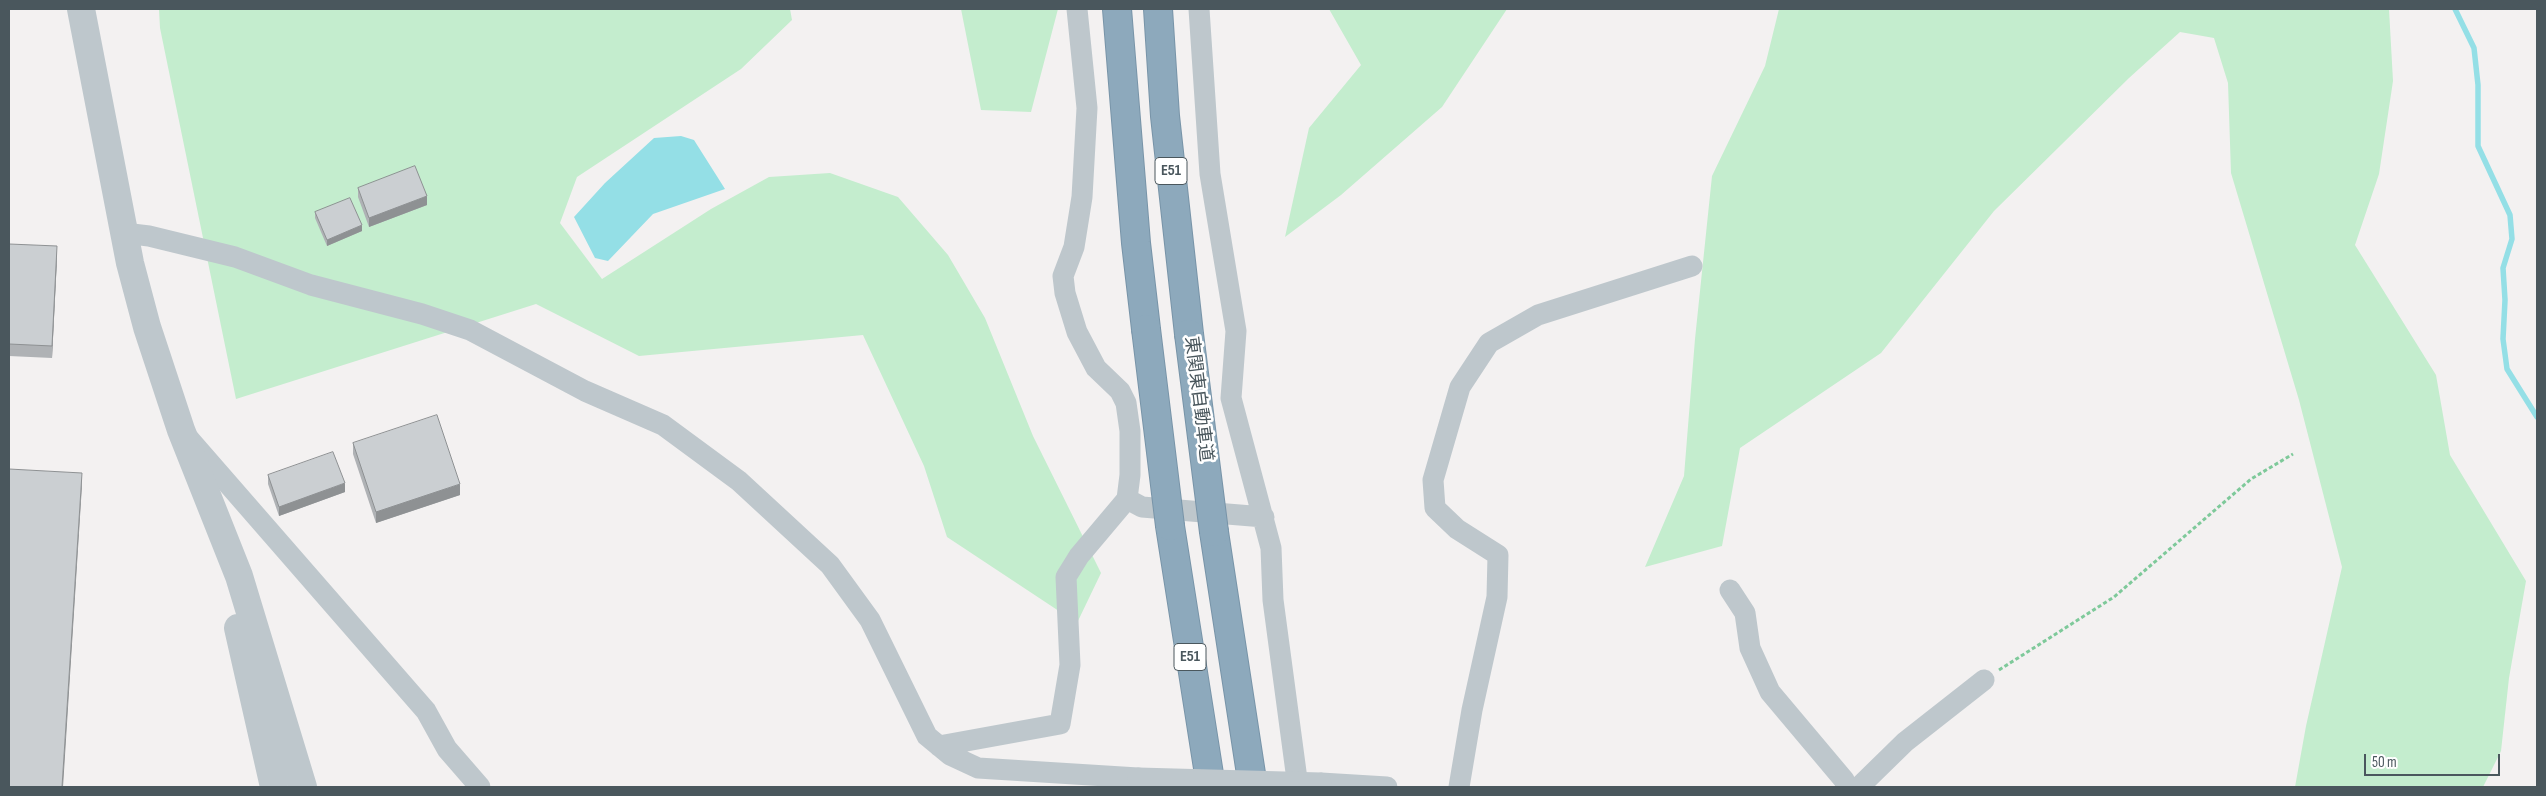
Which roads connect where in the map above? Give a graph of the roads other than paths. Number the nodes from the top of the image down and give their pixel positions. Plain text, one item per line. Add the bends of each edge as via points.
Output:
1 (81, 9) edge
2 (1077, 9) edge
3 (1117, 9) edge
4 (1158, 9) edge
5 (1199, 9) edge
6 (124, 233) junction
7 (1692, 266) dead end
8 (181, 430) junction
9 (208, 495) junction
10 (1127, 499) junction
11 (1264, 517) junction
12 (1730, 590) dead end
13 (1984, 680) road end
14 (939, 746) junction
15 (1139, 783) edge
16 (274, 787) edge
17 (303, 787) edge
18 (480, 787) edge
19 (1211, 787) edge
20 (1253, 787) edge
21 (1298, 787) edge
22 (1387, 787) edge
23 (1459, 787) edge
24 (1847, 787) edge
25 (1859, 787) edge

1 - 6 street
2 - 10 street via 1087,108 1082,197 1074,247 1063,276 1077,332 1096,368 1120,391 1126,403 1130,440
3 - 19 highway, E51, bridge via 1146,329 1170,526
4 - 20 highway, 東関東自動車道 / E51, bridge via 1165,116 1214,532
5 - 11 street via 1210,174 1236,331 1231,398
6 - 8 street via 148,327
6 - 14 street via 235,257 311,285 470,330 585,391 663,425 739,481 830,565 870,620 927,736
7 - 23 street via 1538,316 1489,343 1460,387 1433,480 1435,508 1457,529 1498,555 1498,597 1472,710
8 - 9 street
8 - 18 street via 426,711 447,749
9 - 16 street
9 - 17 street via 239,576
10 - 11 street via 1142,508
10 - 14 street via 1079,556 1066,578 1070,665 1060,724
11 - 21 street via 1271,548 1273,600
12 - 24 street via 1746,613 1750,648 1770,692
13 - 25 street via 1904,742
14 - 15 street via 978,768
15 - 22 street, bridge via 1321,783

